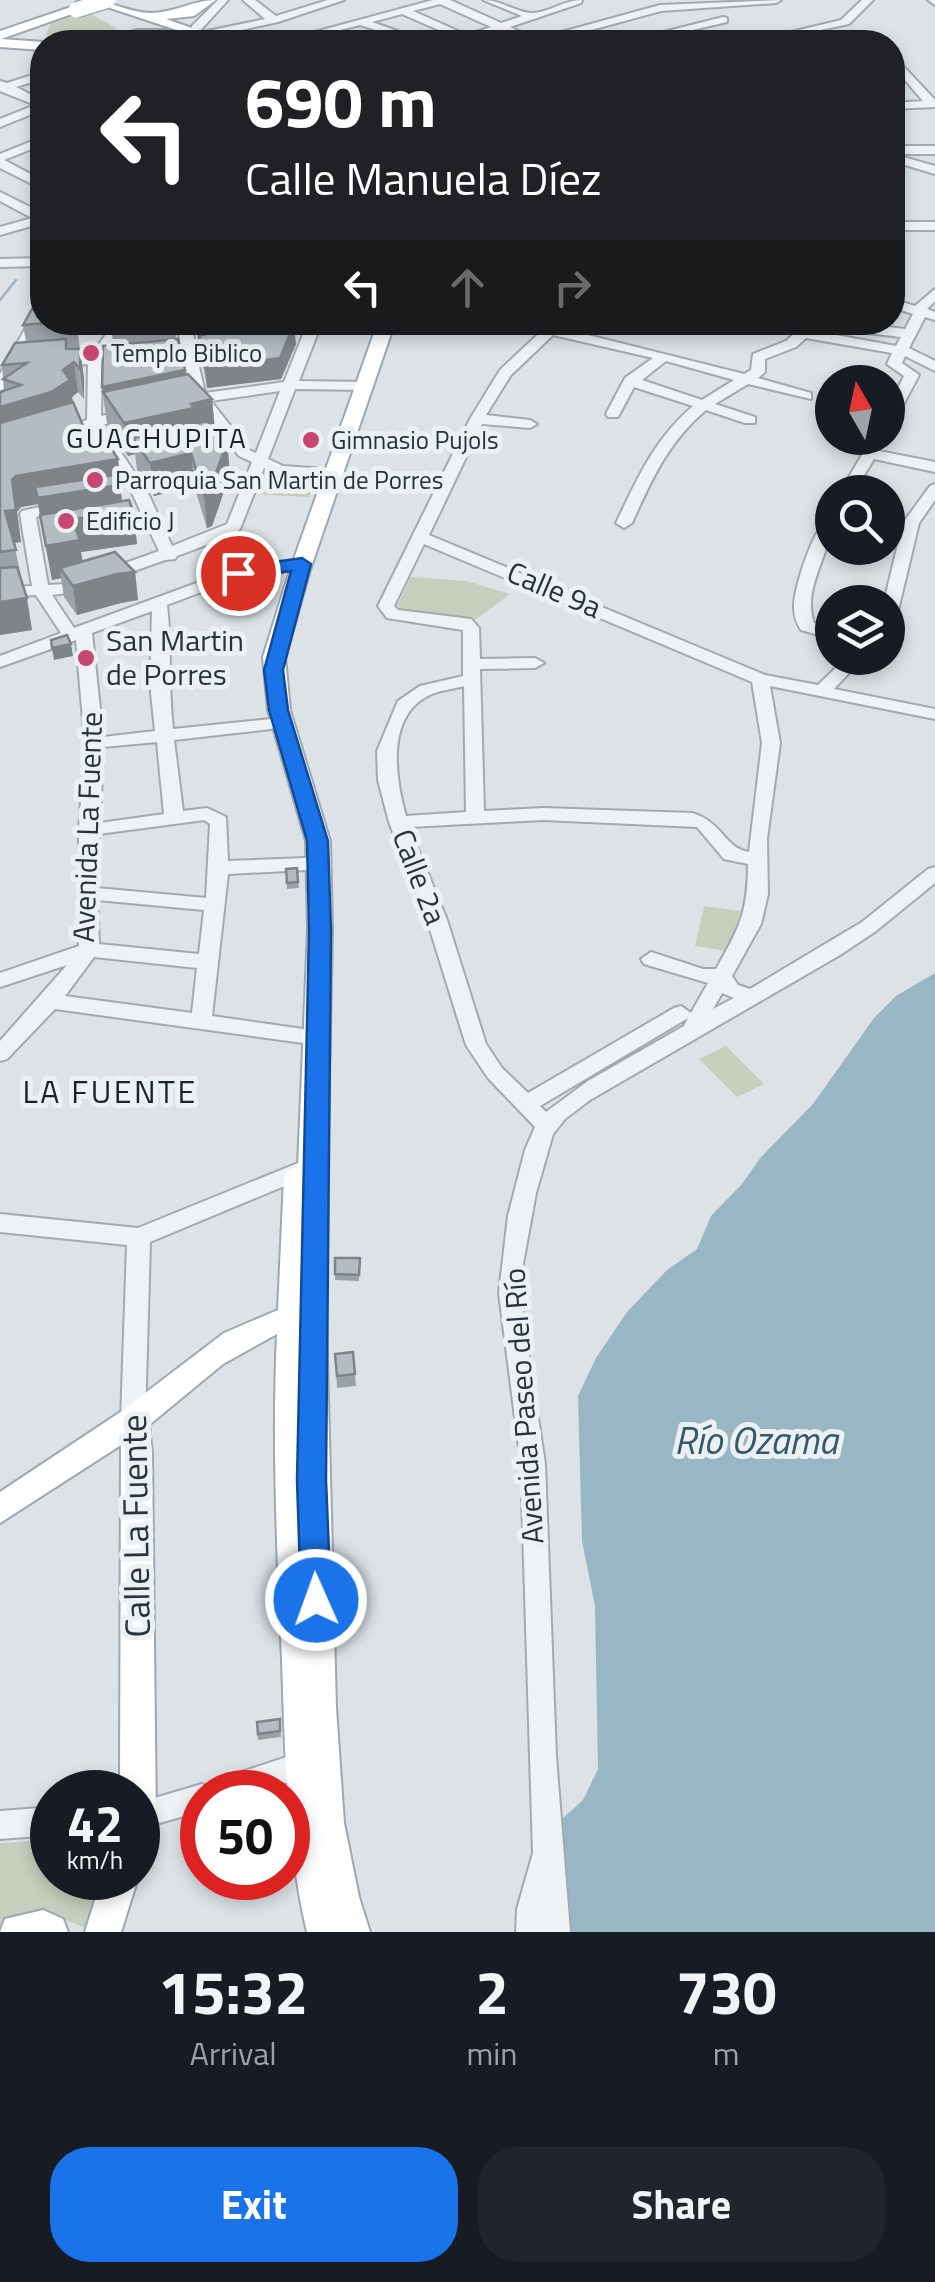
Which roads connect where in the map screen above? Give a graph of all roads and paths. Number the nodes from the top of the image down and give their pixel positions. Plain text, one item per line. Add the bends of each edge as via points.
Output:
1 (93, 0) edge
2 (108, 0) edge
3 (211, 0) edge
4 (223, 0) edge
5 (248, 0) edge
6 (301, 0) edge
7 (339, 0) edge
8 (489, 0) edge
9 (866, 0) edge
10 (443, 1) edge
11 (769, 3) edge
12 (386, 5) dead end
13 (75, 6) edge
14 (587, 6) edge
15 (319, 8) junction
16 (458, 9) junction
17 (405, 12) junction
18 (119, 14) junction
19 (528, 15) junction
20 (43, 19) junction
21 (0, 20) edge
22 (274, 20) junction
23 (425, 21) junction
24 (782, 21) dead end
25 (362, 22) junction
26 (258, 24) junction
27 (496, 26) junction
28 (35, 30) edge
29 (121, 30) edge
30 (168, 30) edge
31 (190, 30) edge
32 (197, 30) edge
33 (230, 30) edge
34 (277, 30) edge
35 (329, 30) edge
36 (384, 30) edge
37 (404, 30) edge
38 (444, 30) edge
39 (488, 30) edge
40 (506, 30) edge
41 (579, 30) edge
42 (700, 30) edge
43 (709, 30) edge
44 (790, 30) edge
45 (806, 30) edge
46 (0, 32) edge
47 (0, 43) edge
48 (30, 45) edge
49 (905, 72) edge
50 (30, 78) edge
51 (2, 86) edge
52 (30, 99) edge
53 (905, 105) edge
54 (30, 110) edge
55 (0, 123) edge
56 (30, 147) edge
57 (935, 150) edge
58 (905, 153) edge
59 (905, 159) edge
60 (0, 160) edge
61 (935, 170) edge
62 (30, 178) edge
63 (3, 201) edge
64 (30, 212) edge
65 (905, 228) edge
66 (933, 233) edge
67 (20, 246) edge
68 (0, 264) edge
69 (935, 292) edge
70 (924, 313) edge
71 (30, 333) edge
72 (905, 333) edge
73 (910, 334) junction
74 (113, 335) edge
75 (187, 335) edge
76 (306, 335) edge
77 (372, 335) edge
78 (381, 335) edge
79 (545, 335) edge
80 (588, 335) edge
81 (801, 335) edge
82 (814, 335) edge
83 (241, 338) edge
84 (190, 351) junction
85 (901, 351) junction
86 (664, 356) junction
87 (95, 360) junction
88 (45, 363) edge
89 (28, 364) edge
90 (896, 365) edge
91 (12, 366) junction
92 (935, 367) edge
93 (748, 379) junction
94 (630, 381) junction
95 (292, 385) junction
96 (359, 386) junction
97 (0, 388) edge
98 (806, 396) dead end
99 (200, 397) junction
100 (164, 405) edge
101 (702, 406) junction
102 (147, 409) edge
103 (613, 414) dead end
104 (476, 419) junction
105 (750, 420) dead end
106 (94, 422) junction
107 (530, 424) dead end
108 (45, 435) edge
109 (234, 440) junction
110 (216, 444) edge
111 (875, 455) edge
112 (140, 462) edge
113 (260, 463) junction
114 (121, 466) junction
115 (935, 467) edge
116 (322, 472) junction
117 (935, 489) edge
118 (88, 503) edge
119 (624, 523) dead end
120 (420, 537) junction
121 (51, 538) edge
122 (32, 542) junction
123 (169, 556) junction
124 (815, 558) edge
125 (295, 564) junction
126 (896, 585) edge
127 (41, 591) junction
128 (0, 592) edge
129 (159, 603) junction
130 (815, 629) edge
131 (77, 633) junction
132 (0, 662) edge
133 (535, 664) dead end
134 (473, 672) junction
135 (838, 675) edge
136 (760, 679) junction
137 (821, 692) junction
138 (935, 714) edge
139 (272, 724) junction
140 (164, 734) junction
141 (94, 743) junction
142 (476, 816) junction
143 (174, 818) junction
144 (398, 822) junction
145 (88, 830) junction
146 (758, 860) junction
147 (306, 864) junction
148 (219, 868) junction
149 (935, 874) edge
150 (87, 893) junction
151 (215, 905) junction
152 (88, 950) junction
153 (651, 959) dead end
154 (210, 962) junction
155 (721, 976) junction
156 (0, 980) edge
157 (754, 998) junction
158 (50, 1001) junction
159 (686, 1021) junction
160 (201, 1022) junction
161 (303, 1036) junction
162 (0, 1054) edge
163 (526, 1104) junction
164 (546, 1125) junction
165 (298, 1171) junction
166 (0, 1223) edge
167 (139, 1237) junction
168 (302, 1316) junction
169 (133, 1420) junction
170 (0, 1509) edge
171 (313, 1762) junction
172 (138, 1770) edge
173 (288, 1770) edge
174 (30, 1823) edge
175 (0, 1825) edge
176 (546, 1856) junction
177 (113, 1900) edge
178 (315, 1921) edge
179 (18, 1932) edge
180 (50, 1932) edge
181 (103, 1932) edge
182 (352, 1932) edge
183 (532, 1932) edge
184 (555, 1932) edge

1 - 13 main road, bridge
1 - 18 main road
2 - 13 main road, bridge
3 - 18 main road via 182,14
3 - 31 main road via 186,22
4 - 32 street
5 - 22 street
6 - 15 street
7 - 15 street
8 - 19 street
9 - 45 street via 845,22
10 - 16 street
10 - 17 street
11 - 41 street via 660,8
12 - 17 street
13 - 18 main road
13 - 20 main road
14 - 19 street
15 - 22 street
15 - 25 street
16 - 23 street
16 - 27 street
17 - 23 street
17 - 25 street
18 - 29 main road
18 - 30 main road
19 - 27 street
20 - 21 main road
20 - 28 main road
20 - 46 main road
22 - 26 street
23 - 37 street
23 - 38 street
24 - 44 street
25 - 35 street
25 - 36 street
26 - 33 street
26 - 34 street
27 - 39 street
27 - 40 street
42 - 43 street via 723,25
47 - 48 main road
49 - 53 street via 933,104
50 - 51 street
51 - 52 street
54 - 55 street
56 - 60 street
57 - 58 street
59 - 61 street
60 - 62 street
63 - 64 street
65 - 66 street
67 - 68 street
69 - 70 street
70 - 73 street
71 - 91 street
72 - 73 street
73 - 85 street
74 - 87 street
75 - 84 street
76 - 95 street
77 - 96 main road
78 - 96 main road
79 - 104 street via 505,373
80 - 86 street
81 - 93 street via 758,358 758,372
82 - 85 street
83 - 84 street
84 - 87 street
84 - 99 street
85 - 90 street
85 - 92 street
86 - 93 street
86 - 94 street
87 - 88 street
87 - 106 street
89 - 91 street
91 - 97 street
93 - 98 street
93 - 101 street
94 - 101 street
94 - 103 street
95 - 96 street
95 - 99 street
95 - 113 street
96 - 116 main road
96 - 125 main road
99 - 100 street
99 - 109 street
101 - 105 street
101 - 119 street via 664,442
102 - 106 street
104 - 107 street
104 - 120 street
106 - 108 street
106 - 114 street
109 - 110 street
109 - 113 street
111 - 115 street
112 - 114 street
113 - 116 street
113 - 123 street via 234,526
114 - 123 street via 145,522
116 - 125 main road
117 - 126 street via 911,523
118 - 122 street via 28,514
120 - 134 street via 386,606 393,614 469,625
120 - 136 street, Calle 9a
121 - 122 street
122 - 127 street
123 - 127 street via 69,589
124 - 130 street via 801,614
125 - 129 street via 238,573
125 - 139 main road via 261,662
125 - 168 main road via 273,670 278,710 318,841
127 - 128 street
127 - 131 street
129 - 131 street
129 - 140 street
131 - 132 street
131 - 141 street, Avenida La Fuente
133 - 134 street, Calle 2a
134 - 142 street
134 - 144 street, Calle 2a via 404,705 386,751
135 - 137 street
136 - 137 street, Calle 9a
136 - 146 street via 771,743
137 - 138 street, Calle 9a
139 - 140 street
139 - 147 main road via 302,823
140 - 141 street
140 - 143 street
141 - 145 street, Avenida La Fuente
142 - 144 street
142 - 146 street via 700,820 731,855
143 - 145 street
143 - 148 street via 208,814 219,820
144 - 163 street, Calle 2a via 476,1045
145 - 150 street, Avenida La Fuente
146 - 155 street via 751,924
147 - 148 street
147 - 161 main road
148 - 151 street
149 - 157 street via 864,930
150 - 151 street
150 - 152 street, Avenida La Fuente
151 - 154 street
152 - 154 street
152 - 156 street
152 - 158 street, Avenida La Fuente
153 - 155 street
154 - 160 street
155 - 157 street via 731,990
155 - 159 street
157 - 159 street
158 - 160 street
158 - 162 street, Avenida La Fuente
159 - 163 street
159 - 164 street
160 - 161 street
161 - 165 main road
163 - 164 street, Calle 2a
164 - 176 street, Avenida Paseo del Río via 511,1269 533,1465
165 - 167 street
165 - 168 main road
166 - 167 street
167 - 169 street, Calle La Fuente
168 - 169 main road via 270,1321 219,1352
168 - 171 main road via 312,1480
169 - 170 main road
169 - 172 main road, Calle La Fuente
171 - 173 street
171 - 178 main road
171 - 182 main road via 338,1896
174 - 175 street
176 - 183 street, Avenida Paseo del Río via 535,1888
176 - 184 street, Avenida Paseo del Río
177 - 181 main road
179 - 180 main road

